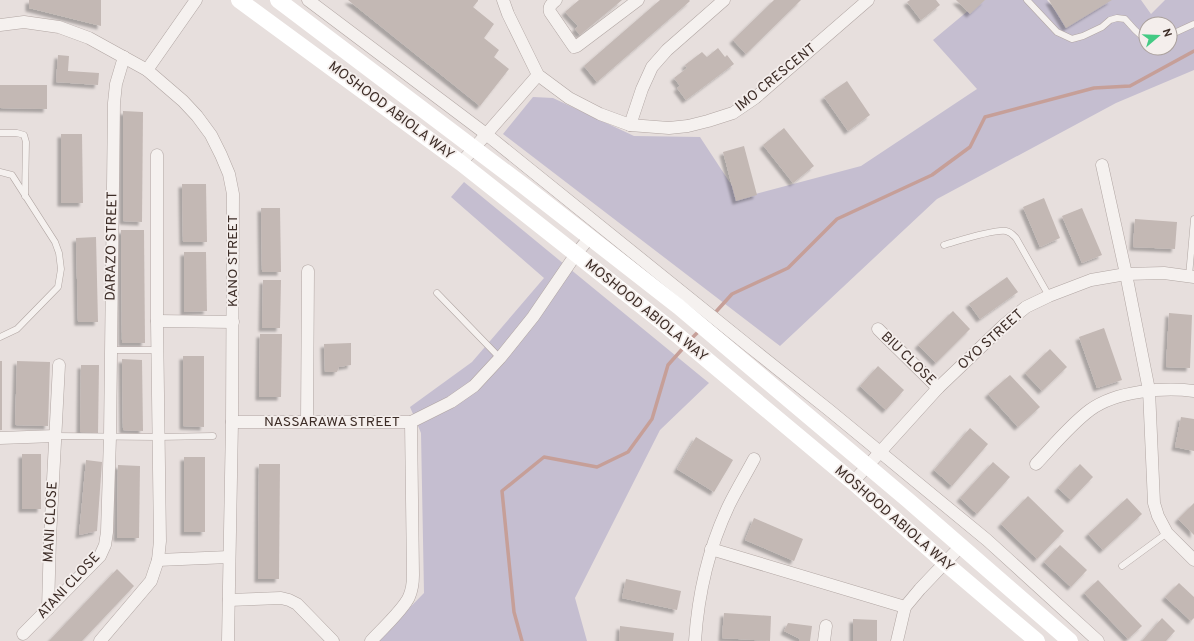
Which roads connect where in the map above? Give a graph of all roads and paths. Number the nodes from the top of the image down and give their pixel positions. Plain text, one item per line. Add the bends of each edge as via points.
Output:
1 (196, 0) edge
2 (240, 0) edge
3 (278, 0) edge
4 (308, 0) edge
5 (503, 0) edge
6 (556, 0) edge
7 (638, 0) edge
8 (724, 0) edge
9 (868, 0) edge
10 (1027, 0) edge
11 (1194, 24) edge
12 (0, 26) edge
13 (1178, 31) edge
14 (1138, 33) edge
15 (124, 57) junction
16 (147, 70) junction
17 (538, 75) junction
18 (630, 125) junction
19 (0, 133) edge
20 (486, 134) junction
21 (474, 148) junction
22 (157, 155) dead end
23 (461, 163) junction
24 (1102, 165) dead end
25 (0, 172) edge
26 (25, 196) junction
27 (1194, 219) edge
28 (590, 237) junction
29 (944, 245) dead end
30 (576, 254) junction
31 (308, 271) dead end
32 (1126, 274) junction
33 (1192, 277) edge
34 (437, 293) dead end
35 (1049, 296) junction
36 (157, 321) junction
37 (232, 322) junction
38 (878, 329) dead end
39 (0, 337) edge
40 (111, 350) junction
41 (157, 350) junction
42 (500, 358) junction
43 (59, 364) dead end
44 (938, 388) junction
45 (1148, 390) junction
46 (1194, 390) edge
47 (232, 422) junction
48 (307, 422) junction
49 (411, 422) junction
50 (55, 436) junction
51 (212, 436) dead end
52 (110, 437) junction
53 (158, 437) junction
54 (0, 438) edge
55 (880, 452) junction
56 (754, 459) dead end
57 (1036, 464) dead end
58 (867, 466) junction
59 (853, 482) junction
60 (1167, 533) junction
61 (960, 547) junction
62 (711, 549) junction
63 (229, 557) junction
64 (158, 560) junction
65 (1194, 560) edge
66 (945, 563) junction
67 (1122, 566) dead end
68 (229, 600) junction
69 (905, 607) junction
70 (48, 609) junction
71 (826, 626) dead end
72 (23, 634) dead end
73 (100, 641) edge
74 (228, 641) edge
75 (333, 641) edge
76 (371, 641) edge
77 (695, 641) edge
78 (824, 641) edge
79 (897, 641) edge
80 (1037, 641) edge
81 (1070, 641) edge
82 (1098, 641) edge

1 - 16 street
2 - 23 main road, MOSHOOD ABIOLA WAY
3 - 21 main road, MOSHOOD ABIOLA WAY
4 - 20 street
5 - 17 street, IMO CRESCENT
6 - 7 street via 549,6 550,12 574,47
8 - 18 street via 667,50 652,67
9 - 18 street, IMO CRESCENT via 755,98 733,113 708,122 669,128
10 - 14 lane via 1057,32 1072,39 1083,36 1116,18 1125,19
11 - 13 lane
12 - 15 street, KANO STREET via 24,22 59,27 89,38
15 - 16 street, KANO STREET
15 - 40 street, DARAZO STREET via 116,84 114,103
16 - 37 street, KANO STREET via 197,116 211,135 229,174 233,194
17 - 18 street, IMO CRESCENT via 569,98 600,114
17 - 20 street
19 - 26 lane via 24,135
20 - 21 street
20 - 55 street
21 - 23 street
21 - 28 main road, MOSHOOD ABIOLA WAY
22 - 36 street
23 - 30 main road, MOSHOOD ABIOLA WAY
24 - 32 street
25 - 26 lane via 12,175
26 - 39 lane via 54,242 58,253 61,269 58,287 17,329
27 - 33 lane
28 - 30 street, NASSARAWA STREET
28 - 58 main road, MOSHOOD ABIOLA WAY via 679,307
29 - 35 lane via 996,231 1007,231 1016,238
30 - 42 street, NASSARAWA STREET
30 - 59 main road, MOSHOOD ABIOLA WAY via 663,323
31 - 48 street
32 - 33 street, OYO STREET via 1164,273
32 - 35 street, OYO STREET via 1091,280
32 - 45 street
34 - 42 lane
35 - 44 street, OYO STREET via 1026,307 1004,325
36 - 37 street
36 - 41 street
37 - 47 street, KANO STREET
38 - 44 street, BIU CLOSE
40 - 41 lane
40 - 52 street, DARAZO STREET
41 - 53 street
42 - 49 street, NASSARAWA STREET via 462,395
43 - 50 street, MANI CLOSE
44 - 55 street, OYO STREET
45 - 46 street
45 - 57 street via 1106,401 1091,410 1067,430
45 - 60 street via 1154,503
47 - 48 street, NASSARAWA STREET
47 - 63 street, KANO STREET
48 - 49 street, NASSARAWA STREET
49 - 76 street via 412,585 405,604
50 - 52 lane
50 - 54 street
50 - 70 street, MANI CLOSE
51 - 53 lane
52 - 53 lane
52 - 70 street, ATANI CLOSE via 105,545 100,556
53 - 64 street
55 - 58 street, OYO STREET
55 - 82 street via 987,540
56 - 62 street via 729,506
58 - 59 street, OYO STREET
58 - 61 main road, MOSHOOD ABIOLA WAY
59 - 66 main road, MOSHOOD ABIOLA WAY
60 - 65 street
60 - 67 lane
61 - 66 street
61 - 81 main road, MOSHOOD ABIOLA WAY
62 - 69 street
62 - 77 street via 702,585
63 - 64 street
63 - 68 street, KANO STREET
64 - 73 street via 151,581
66 - 69 street
66 - 80 main road, MOSHOOD ABIOLA WAY
68 - 74 street, KANO STREET
68 - 75 street via 289,600
69 - 79 street
70 - 72 street, ATANI CLOSE
71 - 78 street

